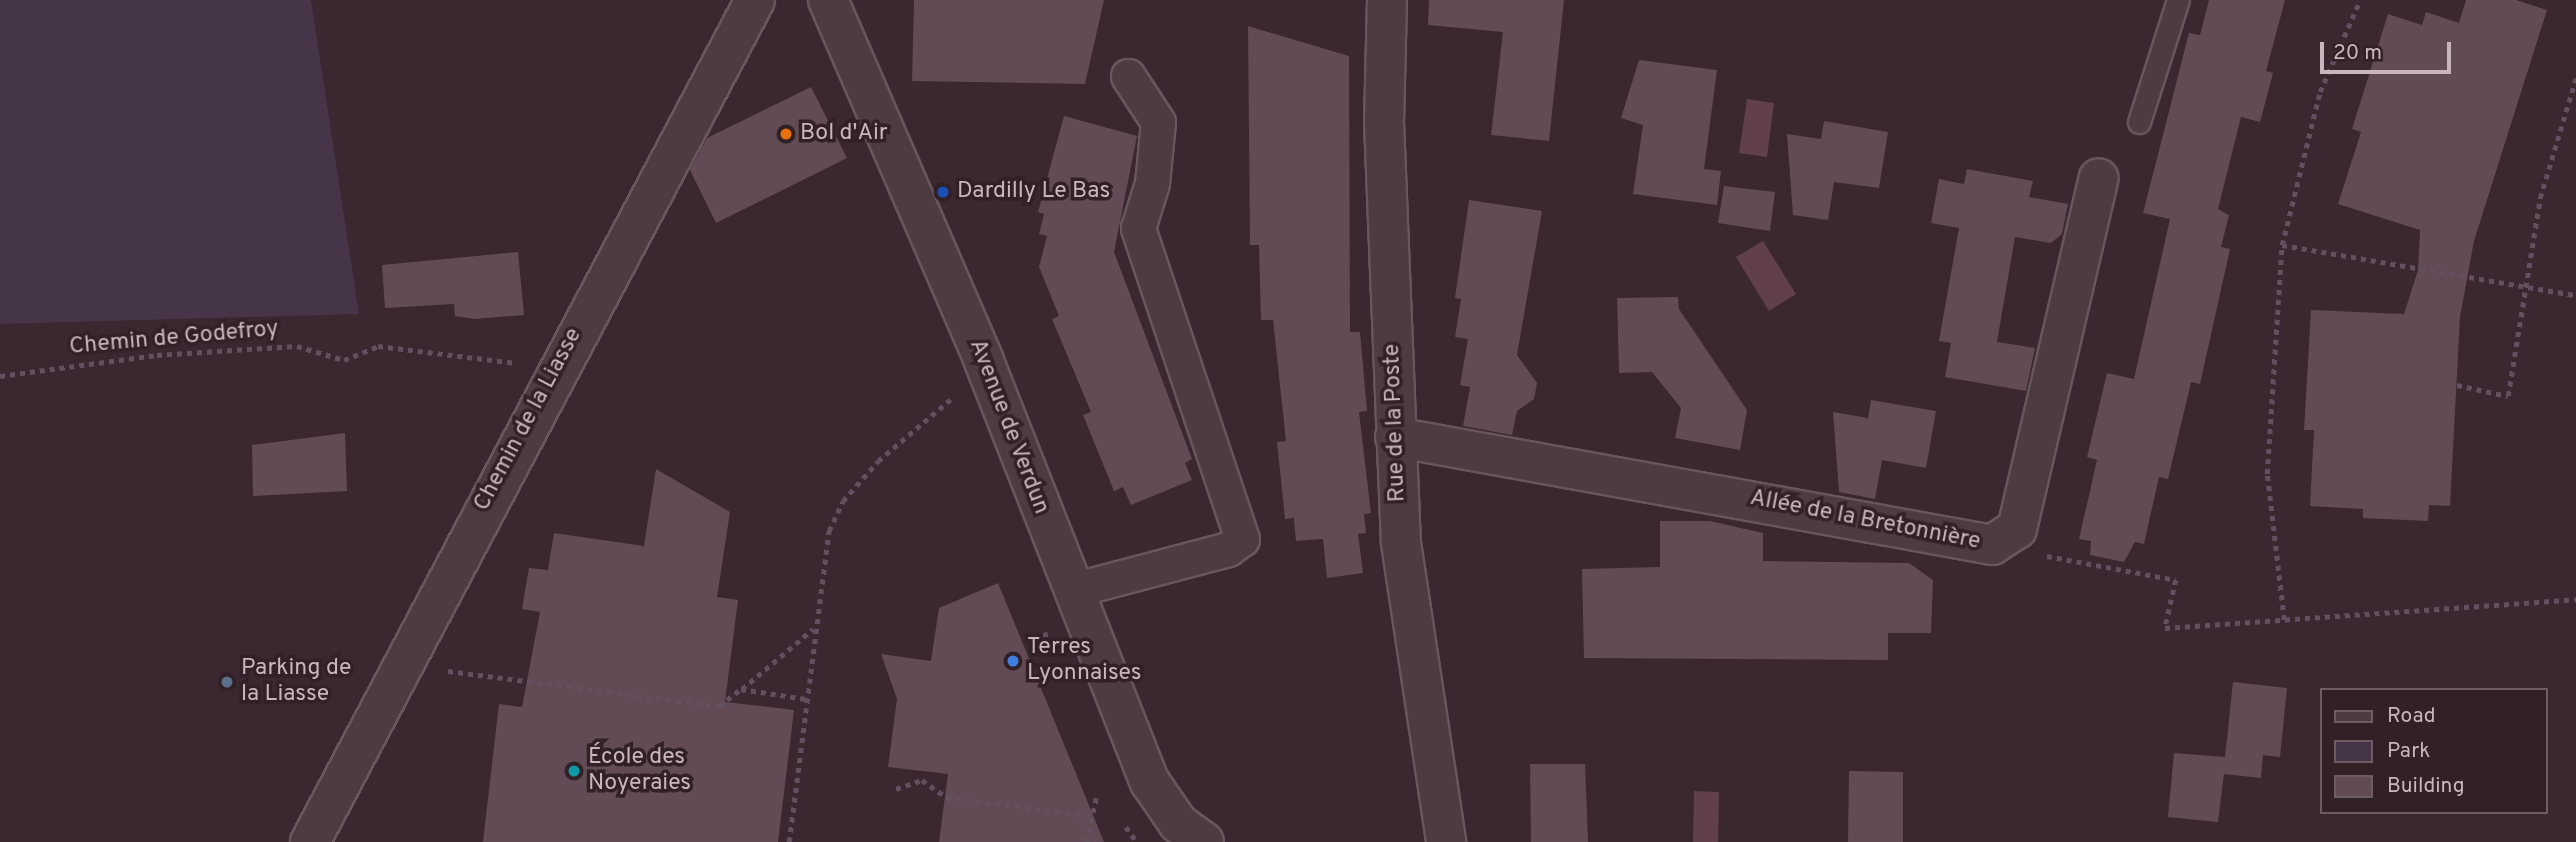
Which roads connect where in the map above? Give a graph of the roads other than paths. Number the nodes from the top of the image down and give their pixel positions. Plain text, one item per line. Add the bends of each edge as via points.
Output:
1 (755, 0) edge
2 (1387, 0) edge
3 (2178, 0) edge
4 (833, 3) edge
5 (1128, 76) dead end
6 (2139, 122) dead end
7 (2099, 177) dead end
8 (1395, 437) junction
9 (1088, 586) dead end
10 (310, 842) edge
11 (1204, 842) edge
12 (1446, 842) edge

1 - 10 street, Chemin de la Liasse via 556,368
2 - 8 street, Rue de la Poste via 1383,97
3 - 6 lane
4 - 11 street, Avenue de Verdun via 983,359 1150,782 1178,823
5 - 9 street via 1158,122 1152,183 1138,228 1242,539 1228,549
7 - 8 street, Allée de la Bretonnière via 2017,529 1992,545
8 - 12 street, Rue de la Poste via 1405,585

